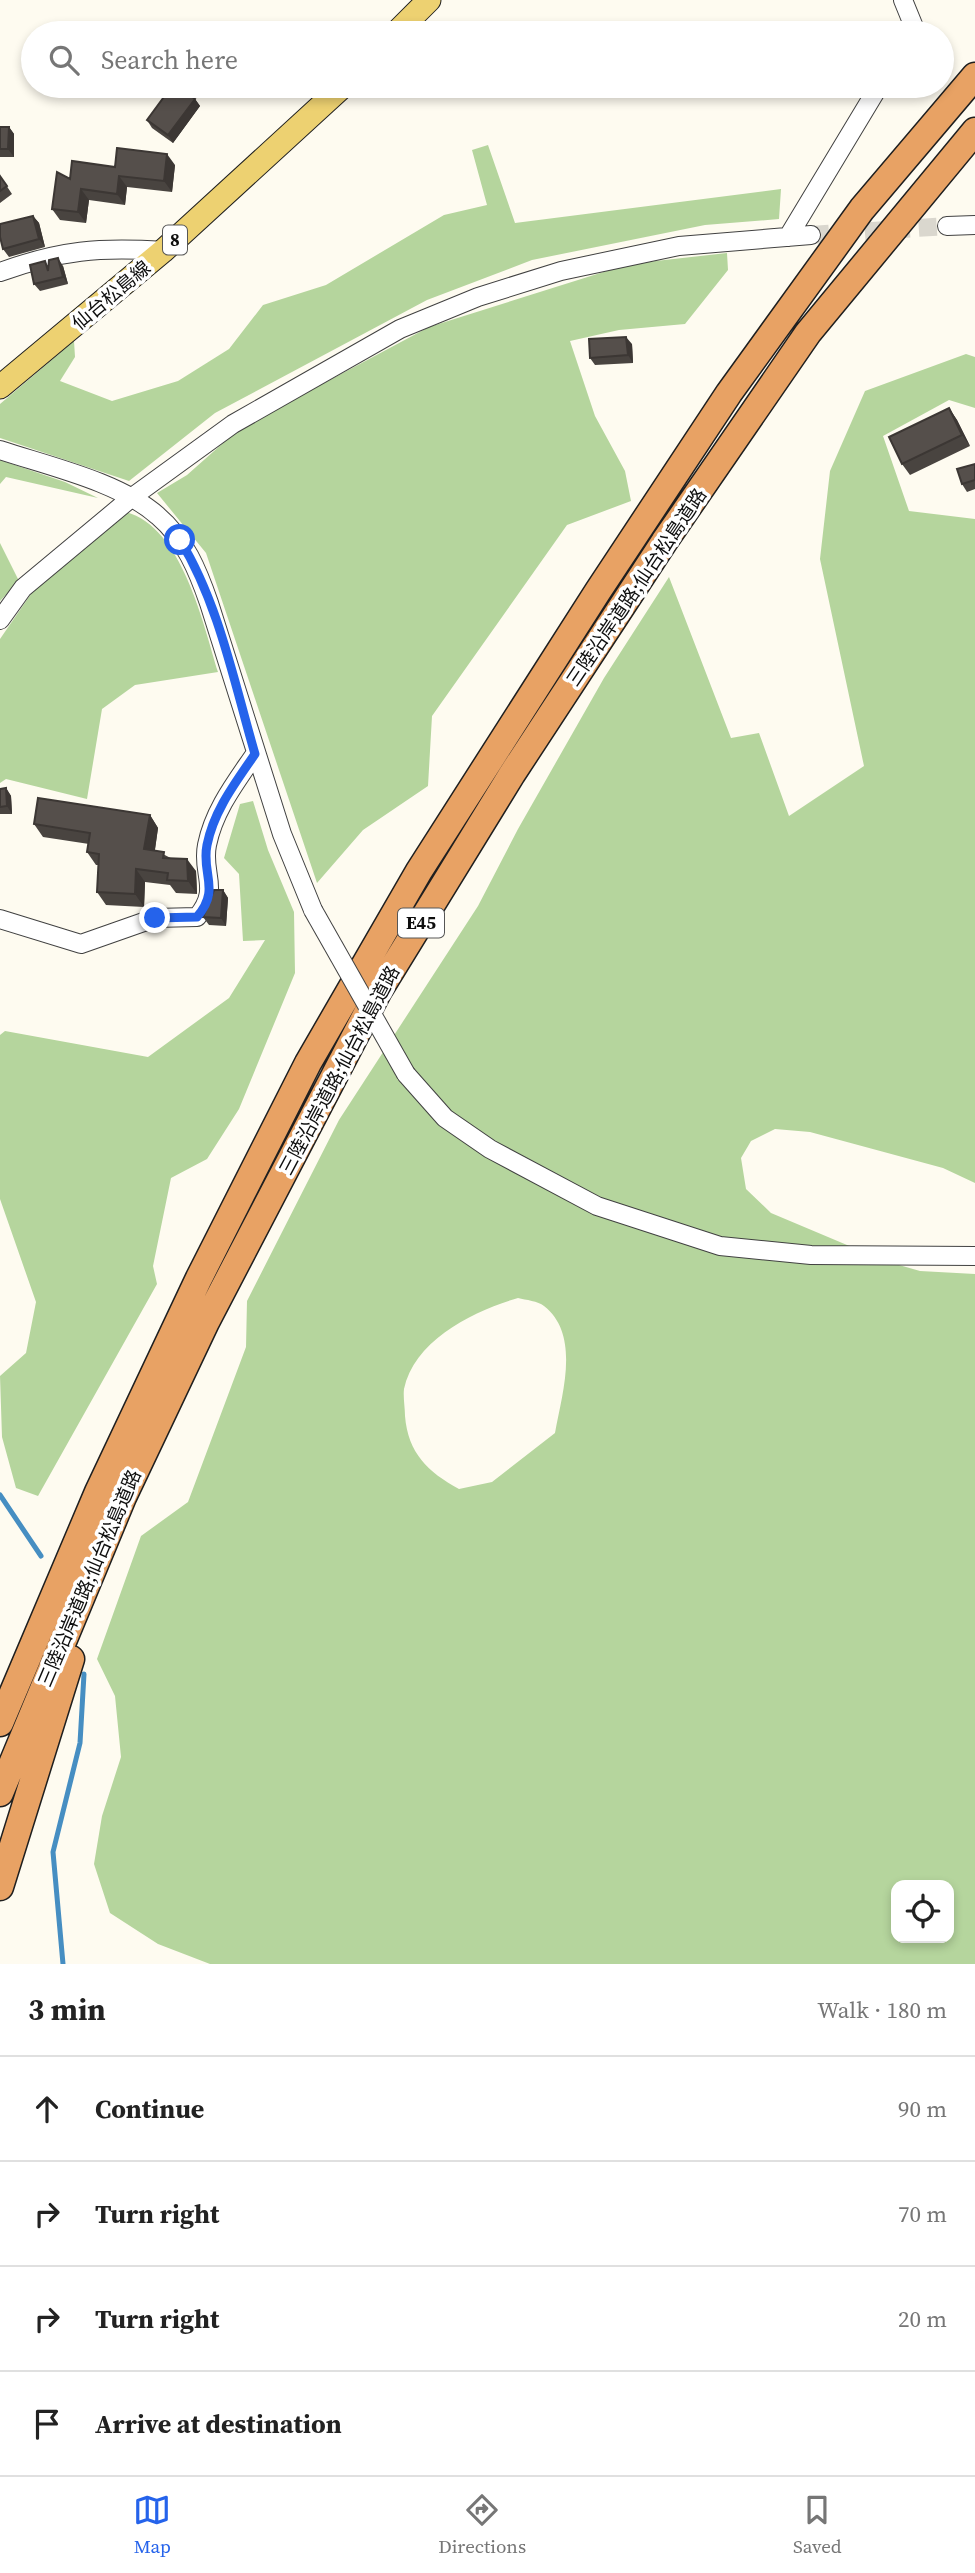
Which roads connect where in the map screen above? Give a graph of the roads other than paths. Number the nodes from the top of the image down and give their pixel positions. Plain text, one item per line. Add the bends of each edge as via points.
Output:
1 (429, 0) edge
2 (903, 0) edge
3 (408, 21) edge
4 (912, 21) edge
5 (975, 76) edge
6 (330, 98) edge
7 (872, 98) edge
8 (975, 131) edge
9 (975, 151) edge
10 (914, 204) junction
11 (975, 225) edge
12 (947, 226) tunnel mouth
13 (811, 235) tunnel mouth
14 (788, 237) junction
15 (163, 251) junction
16 (0, 272) edge
17 (0, 387) edge
18 (0, 450) edge
19 (131, 498) junction
20 (0, 620) edge
21 (255, 754) junction
22 (0, 919) edge
23 (975, 1256) edge
24 (111, 1495) junction
25 (0, 1679) edge
26 (0, 1723) edge
27 (0, 1793) edge
28 (0, 1887) edge

1 - 3 main road
2 - 4 street
5 - 24 highway, 三陸沿岸道路;仙台松島道路 / E45 via 862,209 729,393 419,871 308,1063 199,1278
6 - 15 main road, 仙台松島線 / 8
7 - 14 street
8 - 10 highway, 三陸沿岸道路;仙台松島道路 / E45
9 - 10 highway
10 - 24 highway, 三陸沿岸道路;仙台松島道路 / E45 via 808,333 512,774 378,992
11 - 12 street
13 - 14 street
14 - 19 street via 679,246 561,271 478,297 400,329 233,424
15 - 16 street via 102,248 39,258
15 - 17 main road, 仙台松島線 / 8
18 - 19 street
19 - 20 street via 23,588
19 - 21 street via 158,515 196,567
21 - 22 street via 222,803 206,846 211,891 197,917 155,918 81,944
21 - 23 street, bridge via 303,891 406,1074 445,1118 490,1149 597,1206 720,1246 811,1255
24 - 25 highway
24 - 26 highway, 三陸沿岸道路;仙台松島道路 / E45
24 - 27 highway, 三陸沿岸道路;仙台松島道路 / E45
24 - 28 highway

